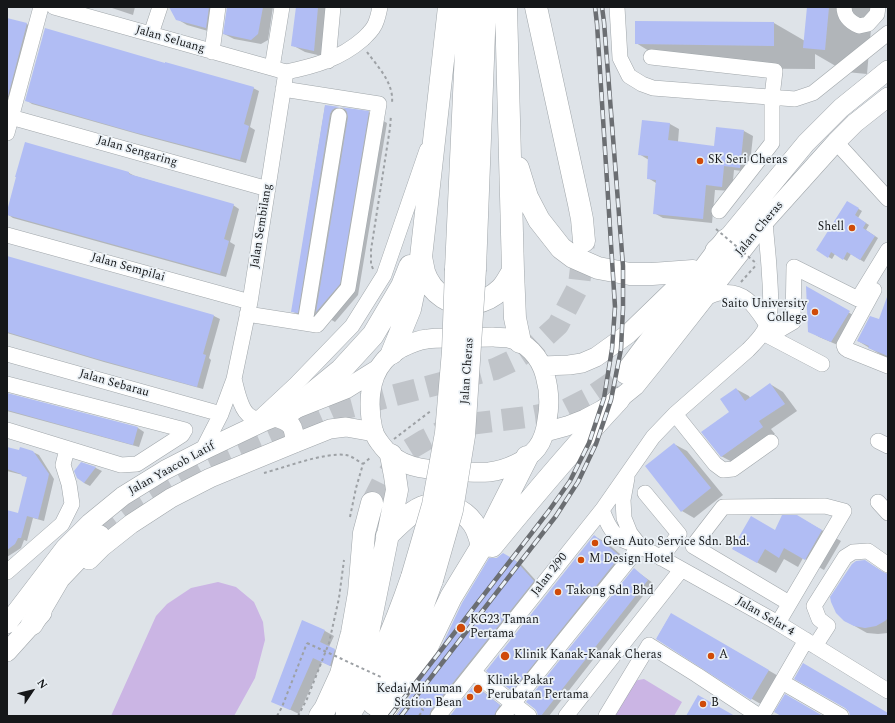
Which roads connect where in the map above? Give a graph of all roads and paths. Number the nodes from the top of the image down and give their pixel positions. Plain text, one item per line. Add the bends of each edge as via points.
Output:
1 (41, 7) edge
2 (54, 7) edge
3 (160, 7) edge
4 (218, 7) edge
5 (282, 7) edge
6 (333, 7) edge
7 (380, 7) edge
8 (449, 7) edge
9 (468, 7) edge
10 (485, 7) edge
11 (506, 7) edge
12 (536, 7) edge
13 (617, 7) edge
14 (844, 7) edge
15 (878, 7) edge
16 (888, 33) edge
17 (151, 34) junction
18 (212, 52) junction
19 (652, 57) dead end
20 (328, 61) junction
21 (279, 70) junction
22 (888, 70) edge
23 (283, 89) junction
24 (772, 97) junction
25 (888, 97) edge
26 (888, 110) edge
27 (339, 116) dead end
28 (9, 117) edge
29 (856, 123) junction
30 (435, 127) junction
31 (7, 133) edge
32 (509, 136) junction
33 (836, 142) junction
34 (268, 189) junction
35 (888, 199) edge
36 (719, 211) dead end
37 (765, 221) junction
38 (424, 230) junction
39 (721, 234) junction
40 (7, 235) edge
41 (584, 241) tunnel mouth
42 (888, 250) edge
43 (421, 257) junction
44 (888, 264) edge
45 (465, 269) junction
46 (513, 271) junction
47 (693, 271) junction
48 (737, 287) dead end
49 (705, 298) junction
50 (248, 308) junction
51 (305, 323) junction
52 (765, 329) junction
53 (520, 342) junction
54 (7, 354) edge
55 (385, 361) junction
56 (822, 364) dead end
57 (542, 366) junction
58 (888, 366) edge
59 (626, 373) tunnel mouth
60 (234, 379) junction
61 (7, 384) edge
62 (619, 399) junction
63 (433, 409) dead end
64 (221, 414) junction
65 (675, 414) junction
66 (268, 419) junction
67 (7, 430) edge
68 (374, 432) junction
69 (545, 432) junction
70 (771, 442) dead end
71 (295, 443) junction
72 (67, 448) junction
73 (386, 450) junction
74 (202, 451) junction
75 (527, 457) junction
76 (363, 464) junction
77 (628, 472) junction
78 (263, 473) dead end
79 (645, 493) dead end
80 (372, 503) tunnel mouth
81 (602, 510) junction
82 (350, 521) dead end
83 (99, 536) tunnel mouth
84 (387, 536) junction
85 (482, 546) junction
86 (640, 546) junction
87 (661, 558) junction
88 (344, 559) dead end
89 (888, 565) edge
90 (681, 570) junction
91 (7, 572) edge
92 (422, 578) junction
93 (451, 597) junction
94 (789, 603) junction
95 (778, 623) junction
96 (7, 624) edge
97 (32, 624) junction
98 (811, 643) junction
99 (7, 652) edge
100 (473, 672) junction
101 (381, 677) dead end
102 (782, 682) junction
103 (888, 692) edge
104 (513, 703) junction
105 (742, 711) edge
106 (277, 716) edge
107 (298, 716) edge
108 (320, 716) edge
109 (348, 716) edge
110 (367, 716) edge
111 (381, 716) edge
112 (438, 716) edge
113 (503, 716) edge
114 (529, 716) edge
115 (566, 716) edge
116 (606, 716) edge
117 (760, 716) edge
118 (842, 716) edge

1 - 28 street
2 - 17 street, Jalan Seluang
3 - 17 street
4 - 18 street
5 - 21 street, Jalan Sembilang
6 - 20 street
7 - 20 street via 376,23 368,34 345,52
8 - 30 highway
9 - 45 highway, Jalan Cheras
10 - 45 highway, Jalan Cheras
11 - 32 highway
12 - 41 highway via 579,204
13 - 24 street via 620,58 629,76 642,84 653,88
14 - 15 street via 849,22 859,26 868,24 877,14
16 - 24 street via 813,93 795,99
17 - 18 street, Jalan Seluang
18 - 21 street, Jalan Seluang
19 - 24 street via 775,71
20 - 21 street via 318,65
21 - 23 street, Jalan Sembilang
22 - 39 main road, Jalan Cheras via 841,108
23 - 34 street, Jalan Sembilang
23 - 51 street via 379,104 348,288 317,325
24 - 36 street via 772,143
25 - 29 main road, Jalan Cheras
26 - 29 street
27 - 51 street
28 - 31 street
28 - 34 street, Jalan Sengaring
29 - 33 main road, Jalan Cheras
30 - 38 highway
30 - 66 street via 384,275 352,326 296,384
32 - 46 highway
32 - 47 highway via 526,197 550,235 573,257 598,268 630,274
33 - 35 street
33 - 37 main road, Jalan Cheras
34 - 50 street, Jalan Sembilang
37 - 49 main road, Jalan Cheras
37 - 52 street via 771,293
38 - 43 highway
38 - 66 highway via 402,286 373,335 342,370
39 - 47 main road, Jalan Cheras
39 - 48 path, bridge via 757,264
39 - 59 highway
40 - 50 street, Jalan Sempilai
42 - 52 street via 858,299 794,267 792,322 781,329
43 - 46 highway via 424,272 435,290 442,297 459,304 478,302 494,295 502,289
43 - 55 highway via 410,309
44 - 58 street via 844,345 848,350
45 - 92 highway, Jalan Cheras, bridge via 464,436 452,510
46 - 53 highway via 515,318
47 - 57 main road, Jalan Cheras via 628,334 596,357 582,363
49 - 52 street via 727,292 742,296 754,306
49 - 62 main road, Jalan Cheras via 635,386
50 - 51 street, Jalan Sempilai
50 - 60 street, Jalan Sembilang
52 - 56 street
52 - 65 street, Jalan 2/90 via 748,350
53 - 55 main road, Jalan Yaacob Latif via 493,337 426,339 410,343
53 - 57 main road via 529,348
54 - 64 street, Jalan Sebarau
55 - 66 main road, Jalan Yaacob Latif via 346,389
55 - 68 main road via 372,385 370,414
57 - 69 main road via 548,396
60 - 64 street, Jalan Sembilang
60 - 66 street, Jalan Sembilang via 244,410 249,416
61 - 72 street via 185,430 182,436 137,464 121,465
62 - 69 main road, Jalan Cheras via 585,419
62 - 93 highway via 522,508
63 - 73 path
64 - 74 street, Jalan Sembilang
65 - 70 street via 715,464 723,470 733,469
65 - 77 street, Jalan 2/90 via 653,437
66 - 71 main road via 287,421 293,428
66 - 74 main road, Jalan Yaacob Latif
67 - 72 street
68 - 71 main road, Jalan Yaacob Latif via 346,427 330,429
68 - 73 main road
69 - 75 main road via 537,448
71 - 97 main road, Jalan Yaacob Latif via 210,478 178,494 130,524 79,570
72 - 91 street via 63,465 72,504 62,524
73 - 75 main road via 408,465 429,470 490,472
73 - 76 path
73 - 84 highway via 397,490
74 - 96 main road, Jalan Yaacob Latif via 123,496 90,522 65,548
75 - 85 highway
76 - 78 path via 347,455 333,456 315,458
76 - 82 path
77 - 81 street, Jalan 2/90
77 - 86 street, Jalan Selar 4 via 622,500 624,518 630,533
79 - 87 street via 679,534
80 - 108 highway via 364,533 359,593 352,633 341,674
81 - 86 street, Jalan Selar 4 via 607,523 620,539
81 - 100 street, Jalan 2/90
83 - 97 highway via 60,578
84 - 85 highway via 414,512 437,504 468,516 479,533
84 - 109 highway via 369,628 347,693
85 - 93 highway
86 - 87 street, Jalan Selar 4
86 - 104 street
87 - 90 street, Jalan Selar 4
88 - 107 path via 340,598 329,643
89 - 98 street via 868,550 845,556 814,606 819,619 828,626
90 - 95 street, Jalan Selar 4
90 - 115 street
92 - 109 highway, Jalan Cheras via 397,619 380,661
92 - 110 highway, Jalan Cheras via 413,630 395,668
93 - 111 highway via 426,649
94 - 94 street via 844,511 825,506 723,507 694,546
94 - 95 street
95 - 98 street, Jalan Selar 4
97 - 99 main road, Jalan Yaacob Latif
98 - 102 street
98 - 103 street, Jalan Selar 4
100 - 104 street
100 - 112 street, Jalan 2/90
101 - 106 path, bridge via 307,643
102 - 117 street
102 - 118 street
104 - 113 street
104 - 114 street
105 - 116 street via 697,675 649,645
105 - 117 street

